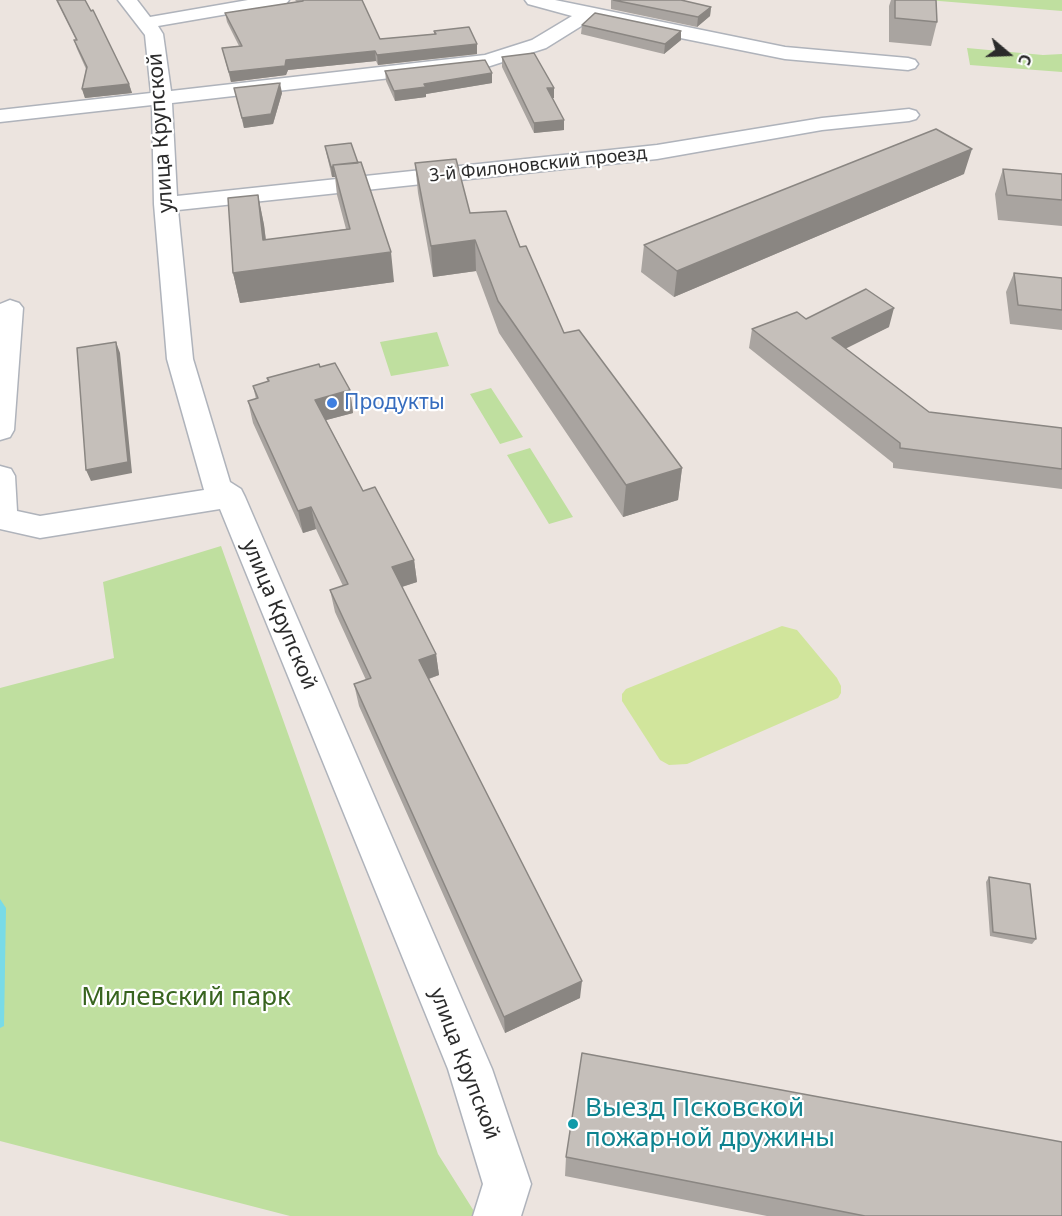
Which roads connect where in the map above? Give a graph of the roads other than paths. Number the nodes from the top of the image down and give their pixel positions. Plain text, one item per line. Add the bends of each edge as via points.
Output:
1 (127, 0) edge
2 (280, 0) edge
3 (534, 0) edge
4 (588, 14) junction
5 (145, 23) junction
6 (908, 64) dead end
7 (162, 99) junction
8 (909, 115) dead end
9 (0, 116) edge
10 (166, 204) junction
11 (10, 308) dead end
12 (0, 430) edge
13 (0, 476) edge
14 (230, 496) junction
15 (497, 1216) edge

1 - 5 street, улица Крупской
2 - 5 street
3 - 4 street
4 - 6 street via 785,53
4 - 7 street via 539,44 487,61
5 - 7 street, улица Крупской via 154,34
7 - 9 street
7 - 10 street, улица Крупской
8 - 10 street, 3-й Филоновский проезд via 822,124 657,152
10 - 14 street, улица Крупской via 180,359 217,487
11 - 12 street
13 - 14 street via 0,508 6,520 40,527
14 - 15 street, улица Крупской via 470,1069 507,1184

